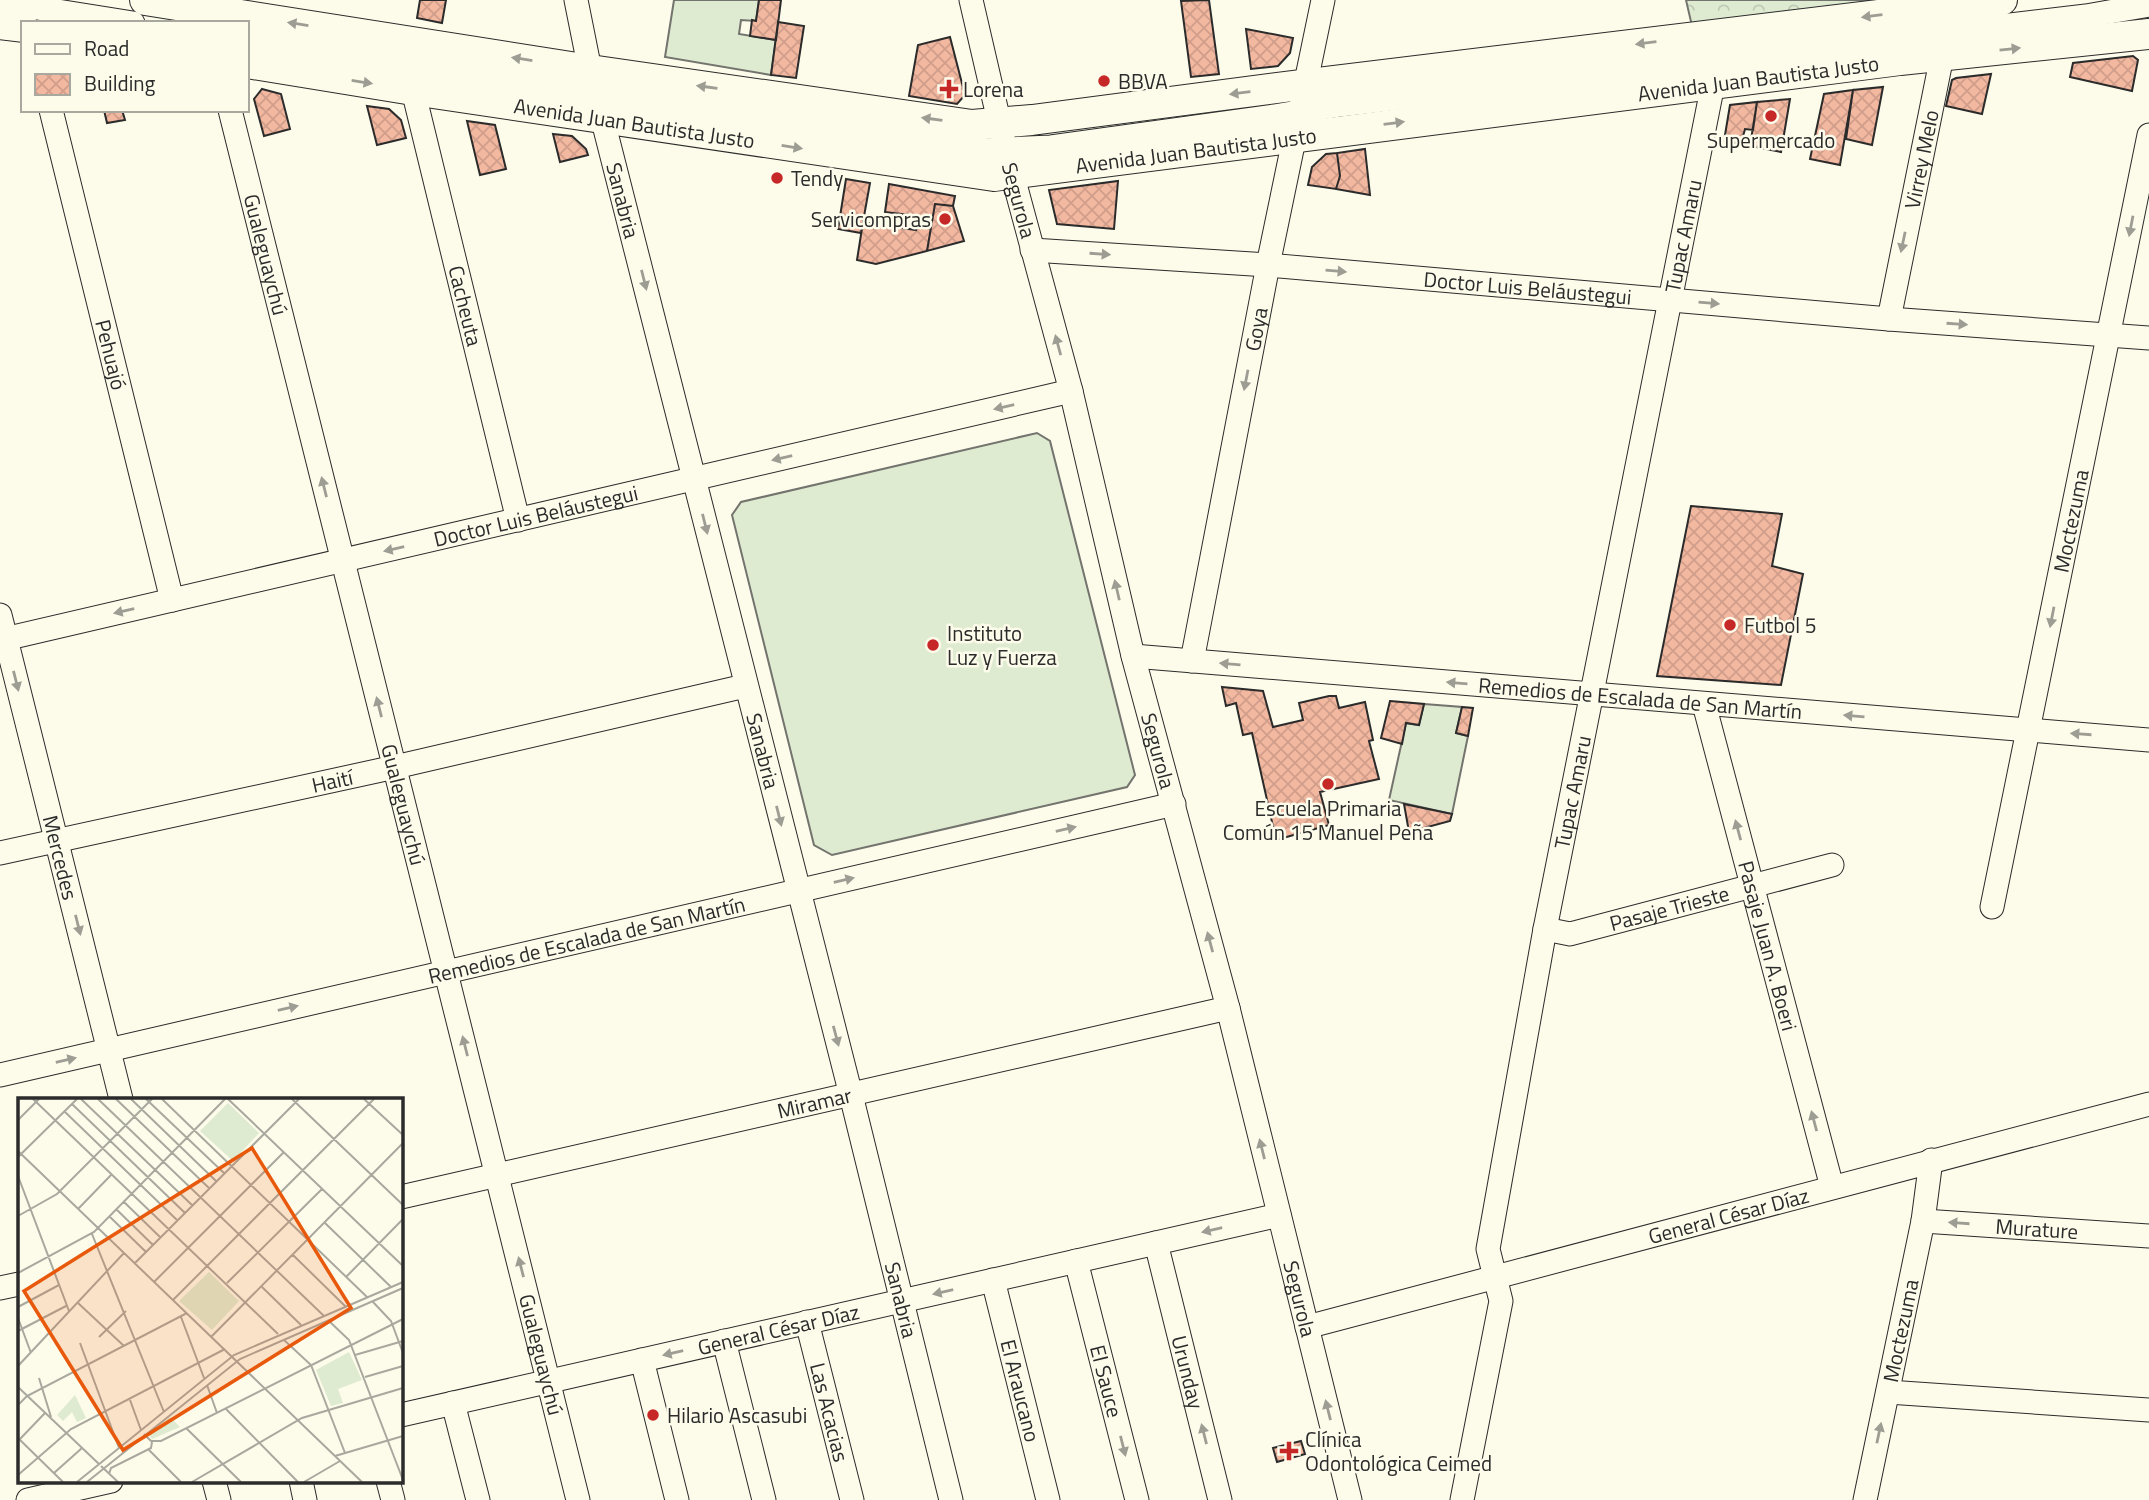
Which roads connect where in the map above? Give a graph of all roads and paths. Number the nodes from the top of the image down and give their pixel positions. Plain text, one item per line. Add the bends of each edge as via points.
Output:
1 (145, 0) edge
2 (576, 0) edge
3 (971, 0) edge
4 (1323, 0) edge
5 (2002, 0) edge
6 (0, 2) edge
7 (2149, 5) edge
8 (206, 11) edge
9 (120, 21) edge
10 (0, 24) edge
11 (1941, 24) edge
12 (21, 27) edge
13 (2149, 34) edge
14 (248, 40) edge
15 (248, 63) edge
16 (1713, 84) junction
17 (413, 90) junction
18 (597, 94) junction
19 (1302, 111) junction
20 (51, 112) edge
21 (230, 112) edge
22 (2149, 135) edge
23 (1007, 149) junction
24 (1032, 250) junction
25 (1268, 265) junction
26 (1670, 300) junction
27 (1889, 318) junction
28 (2109, 335) junction
29 (2149, 338) edge
30 (1070, 391) junction
31 (694, 479) junction
32 (518, 520) junction
33 (342, 561) junction
34 (172, 600) junction
35 (0, 615) edge
36 (3, 639) edge
37 (1133, 656) junction
38 (1192, 661) junction
39 (745, 686) junction
40 (1590, 695) junction
41 (1704, 704) junction
42 (2029, 730) junction
43 (2149, 740) edge
44 (395, 767) junction
45 (1174, 804) junction
46 (57, 840) junction
47 (0, 853) edge
48 (1832, 865) dead end
49 (1753, 886) junction
50 (797, 890) junction
51 (1992, 907) dead end
52 (1545, 929) junction
53 (446, 971) junction
54 (1228, 1008) junction
55 (109, 1050) junction
56 (0, 1075) edge
57 (851, 1095) junction
58 (121, 1098) edge
59 (2149, 1104) edge
60 (1931, 1160) junction
61 (498, 1175) junction
62 (1832, 1187) junction
63 (402, 1198) edge
64 (1279, 1216) junction
65 (1923, 1221) junction
66 (2149, 1236) edge
67 (1156, 1243) junction
68 (1076, 1261) junction
69 (1495, 1276) junction
70 (993, 1280) junction
71 (18, 1284) edge
72 (0, 1288) edge
73 (901, 1301) junction
74 (807, 1322) junction
75 (1307, 1327) junction
76 (724, 1341) junction
77 (642, 1360) junction
78 (549, 1381) junction
79 (1888, 1392) junction
80 (453, 1403) junction
81 (2149, 1410) edge
82 (402, 1415) edge
83 (107, 1482) edge
84 (214, 1482) edge
85 (301, 1482) edge
86 (388, 1482) edge
87 (28, 1500) edge
88 (219, 1500) edge
89 (306, 1500) edge
90 (393, 1500) edge
91 (478, 1500) edge
92 (578, 1500) edge
93 (677, 1500) edge
94 (764, 1500) edge
95 (852, 1500) edge
96 (951, 1500) edge
97 (1048, 1500) edge
98 (1137, 1500) edge
99 (1220, 1500) edge
100 (1350, 1500) edge
101 (1462, 1500) edge
102 (1865, 1500) edge

1 - 8 main road, Avenida Juan Bautista Justo
2 - 18 street, Sanabria
3 - 23 street, Segurola
4 - 19 street, Goya
5 - 11 main road, Avenida Juan Bautista Justo
6 - 9 street
7 - 11 street via 2087,16
18 -> 8 main road, Avenida Juan Bautista Justo
10 - 12 main road
11 -> 13 main road, Avenida Juan Bautista Justo
11 - 16 main road, Avenida Juan Bautista Justo
11 -> 19 main road, Avenida Juan Bautista Justo
11 - 19 street via 1482,89 1433,84 1332,95
11 -> 27 street, Virrey Melo
14 - 18 street
15 -> 17 main road, Avenida Juan Bautista Justo
19 -> 16 main road, Avenida Juan Bautista Justo
16 - 26 street, Tupac Amaru
17 - 18 main road, Avenida Juan Bautista Justo
17 - 32 street, Cacheuta
18 - 23 main road, Avenida Juan Bautista Justo via 972,125
18 -> 23 main road, Avenida Juan Bautista Justo via 983,176
18 -> 31 street, Sanabria
19 - 23 main road, Avenida Juan Bautista Justo
19 - 23 main road, Avenida Juan Bautista Justo
19 - 25 street, Goya
20 - 34 street, Pehuajó
33 -> 21 street, Gualeguaychú
22 -> 28 street, Moctezuma
23 - 24 street, Segurola
24 -> 25 street, Doctor Luis Beláustegui
30 -> 24 street, Segurola
25 -> 26 street, Doctor Luis Beláustegui
25 -> 38 street, Goya
26 -> 27 street, Doctor Luis Beláustegui
26 - 40 street, Tupac Amaru
27 -> 28 street, Doctor Luis Beláustegui
28 - 29 street, Doctor Luis Beláustegui
28 -> 42 street, Moctezuma
30 -> 31 street, Doctor Luis Beláustegui
37 -> 30 street, Segurola
31 - 32 street, Doctor Luis Beláustegui
31 -> 39 street, Sanabria
32 -> 33 street, Doctor Luis Beláustegui
33 - 34 street, Doctor Luis Beláustegui
44 -> 33 street, Gualeguaychú
34 -> 36 street, Doctor Luis Beláustegui
35 - 36 street, Mercedes
36 -> 46 street, Mercedes
37 - 38 street, Remedios de Escalada de San Martín
37 - 45 street, Segurola
40 -> 38 street, Remedios de Escalada de San Martín
39 - 44 street, Haití
39 -> 50 street, Sanabria
40 - 41 street, Remedios de Escalada de San Martín
40 - 52 street, Tupac Amaru
42 -> 41 street, Remedios de Escalada de San Martín
49 -> 41 street, Pasaje Juan A. Boeri
43 -> 42 street, Remedios de Escalada de San Martín
42 - 51 street, Moctezuma
44 - 46 street, Haití
44 - 53 street, Gualeguaychú
50 -> 45 street, Remedios de Escalada de San Martín
54 -> 45 street, Segurola
46 - 47 street, Haití
46 -> 55 street, Mercedes
48 - 49 street, Pasaje Trieste
49 - 52 street, Pasaje Trieste via 1570,934
62 -> 49 street, Pasaje Juan A. Boeri
50 - 53 street, Remedios de Escalada de San Martín
50 -> 57 street, Sanabria
52 - 69 street, Tupac Amaru via 1488,1249
55 -> 53 street, Remedios de Escalada de San Martín
61 -> 53 street, Gualeguaychú
54 - 57 street, Miramar
64 -> 54 street, Segurola
56 -> 55 street, Remedios de Escalada de San Martín
55 - 58 street, Mercedes
57 - 61 street, Miramar
57 - 73 street, Sanabria
59 - 60 street, General César Díaz
60 - 62 street, General César Díaz
60 - 65 street, Moctezuma
61 - 63 street, Miramar
78 -> 61 street, Gualeguaychú
62 - 69 street, General César Díaz
64 -> 67 street, General César Díaz
64 - 75 street, Segurola
66 -> 65 street, Murature
65 - 79 street, Moctezuma
67 - 68 street, General César Díaz
99 -> 67 street, Urunday
68 - 70 street, General César Díaz
68 -> 98 street, El Sauce
69 - 75 street, General César Díaz
69 - 101 street, Tupac Amaru via 1501,1301
70 -> 73 street, General César Díaz
70 - 97 street, El Araucano
71 - 72 street
73 - 74 street, General César Díaz
73 - 96 street, Sanabria
74 - 76 street, General César Díaz
74 - 95 street, Las Acacias
100 -> 75 street, Segurola
76 -> 77 street, General César Díaz
76 - 94 street
77 - 78 street, General César Díaz
77 - 93 street
78 - 80 street, General César Díaz
78 - 92 street, Gualeguaychú
79 - 81 street
102 -> 79 street, Moctezuma
80 - 82 street, General César Díaz
80 - 91 street
83 - 87 street
84 - 88 street
85 - 89 street
86 - 90 street

